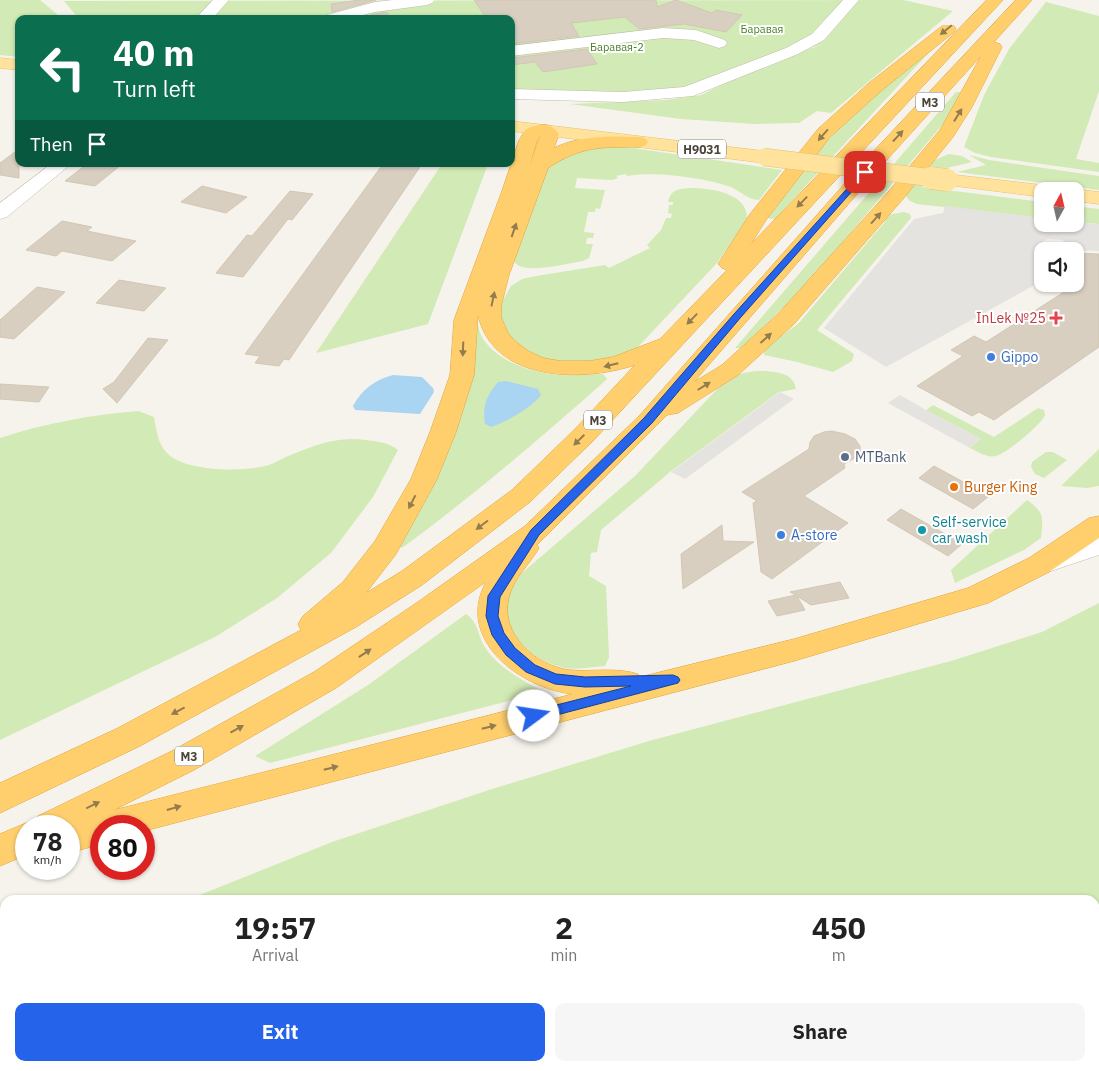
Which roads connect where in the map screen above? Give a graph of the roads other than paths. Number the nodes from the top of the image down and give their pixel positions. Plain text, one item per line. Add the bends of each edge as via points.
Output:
1 (221, 0) edge
2 (427, 0) edge
3 (851, 0) edge
4 (984, 0) edge
5 (996, 0) edge
6 (1024, 0) edge
7 (207, 15) edge
8 (344, 15) edge
9 (1009, 19) junction
10 (719, 43) dead end
11 (515, 50) edge
12 (0, 63) edge
13 (15, 65) edge
14 (515, 94) edge
15 (515, 126) edge
16 (543, 129) junction
17 (515, 139) edge
18 (639, 142) junction
19 (530, 164) junction
20 (58, 167) edge
21 (1034, 190) edge
22 (1084, 196) edge
23 (1099, 198) edge
24 (0, 213) edge
25 (712, 298) junction
26 (672, 340) junction
27 (648, 421) junction
28 (1099, 525) edge
29 (535, 533) junction
30 (1099, 545) edge
31 (1039, 565) junction
32 (267, 663) junction
33 (673, 680) junction
34 (0, 799) edge
35 (72, 815) edge
36 (149, 815) edge
37 (15, 844) edge
38 (0, 851) edge
39 (15, 853) edge
40 (0, 857) edge

1 - 7 street
2 - 8 street
3 - 14 street via 818,37 792,51 687,92 604,97
4 -> 25 highway via 824,132 757,218
5 -> 25 highway, М3
6 - 9 highway, М3
27 -> 9 highway, М3 via 890,145
27 -> 9 highway via 730,370 786,319 947,133
10 - 11 street via 696,34 663,32
12 - 13 main road
15 - 16 main road, Н9031
16 - 18 main road, Н9031
16 - 19 highway via 550,134
17 - 19 highway
18 - 19 highway via 576,145
18 - 21 main road, Н9031, bridge
26 -> 19 highway via 643,355 607,367 572,370 541,365 525,358 509,349 498,337 489,316
19 -> 32 highway via 465,320 462,375 424,479 386,547 353,589
20 - 24 street
22 - 23 main road
25 -> 26 highway, М3
26 -> 32 highway, М3 via 584,435 521,496 412,578
27 - 29 highway, М3
28 - 31 highway
29 - 33 highway via 494,596 492,616 498,635 510,651 531,668 555,679 585,682
35 -> 29 highway, М3 via 182,760 325,680
30 - 31 street
31 - 33 highway via 978,596 794,650
32 -> 34 highway, М3 via 129,737
36 -> 33 highway
37 - 38 highway
39 - 40 highway

